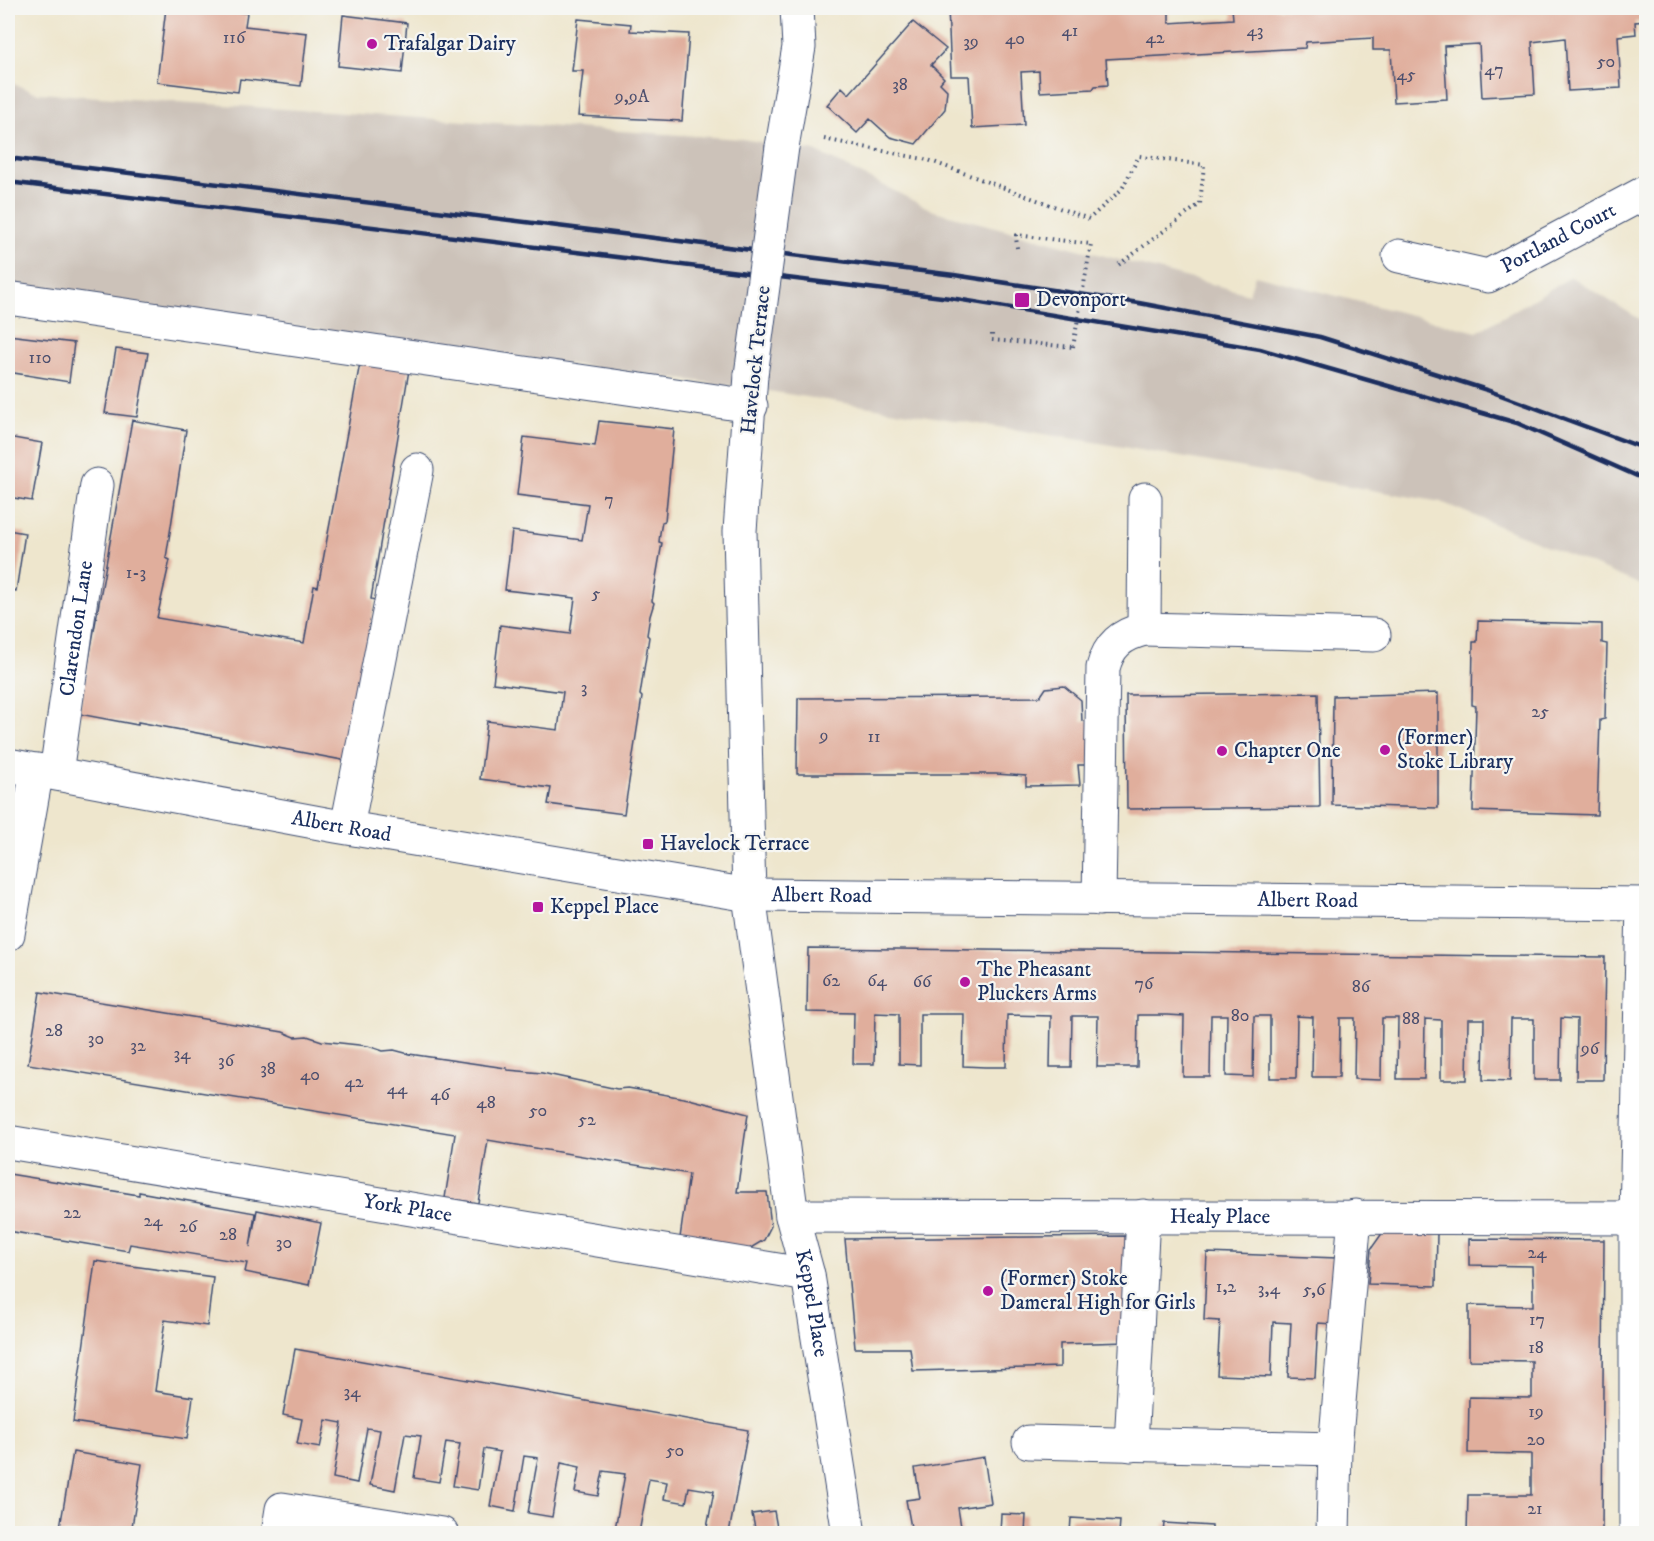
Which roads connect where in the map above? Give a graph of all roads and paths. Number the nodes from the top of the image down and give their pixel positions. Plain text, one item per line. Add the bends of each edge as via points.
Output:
1 (797, 8) edge
2 (784, 139) junction
3 (1647, 192) edge
4 (1017, 249) dead end
5 (1399, 256) dead end
6 (1117, 266) dead end
7 (8, 298) edge
8 (992, 334) dead end
9 (751, 390) junction
10 (417, 470) dead end
11 (98, 485) dead end
12 (1145, 499) dead end
13 (1144, 629) junction
14 (1374, 635) dead end
15 (34, 769) edge
16 (347, 827) junction
17 (749, 895) junction
18 (1099, 899) junction
19 (1645, 904) edge
20 (8, 934) edge
21 (8, 1142) edge
22 (792, 1216) junction
23 (1143, 1216) junction
24 (1354, 1216) junction
25 (1641, 1218) edge
26 (808, 1275) junction
27 (1029, 1442) dead end
28 (1131, 1444) junction
29 (1335, 1449) junction
30 (278, 1533) edge
31 (442, 1533) edge
32 (849, 1533) edge
33 (1333, 1533) edge
34 (1636, 1533) edge

1 - 2 street, Havelock Terrace via 799,47
2 - 6 path via 928,160 1089,219 1122,189 1139,156 1204,165 1200,204
2 - 9 street, Havelock Terrace, bridge
3 - 5 street, Portland Court via 1488,276
4 - 8 path, bridge via 1016,236 1091,244 1073,347 992,340
7 - 9 street
9 - 17 street, Havelock Terrace via 740,531
10 - 16 street
11 - 15 street, Clarendon Lane
12 - 13 street
13 - 14 street
13 - 18 street via 1115,642 1103,668
15 - 16 street, Albert Road
15 - 20 street, Clarendon Lane
16 - 17 street, Albert Road
17 - 18 street, Albert Road
17 - 22 street, Keppel Place
18 - 19 street, Albert Road
19 - 25 street
21 - 26 street, York Place
22 - 23 street, Healy Place
22 - 26 street, Keppel Place
23 - 24 street, Healy Place
23 - 28 street
24 - 25 street, Healy Place
24 - 29 street
25 - 34 street
26 - 32 street, Keppel Place
27 - 28 street
28 - 29 street
29 - 33 street
30 - 31 street via 282,1509

